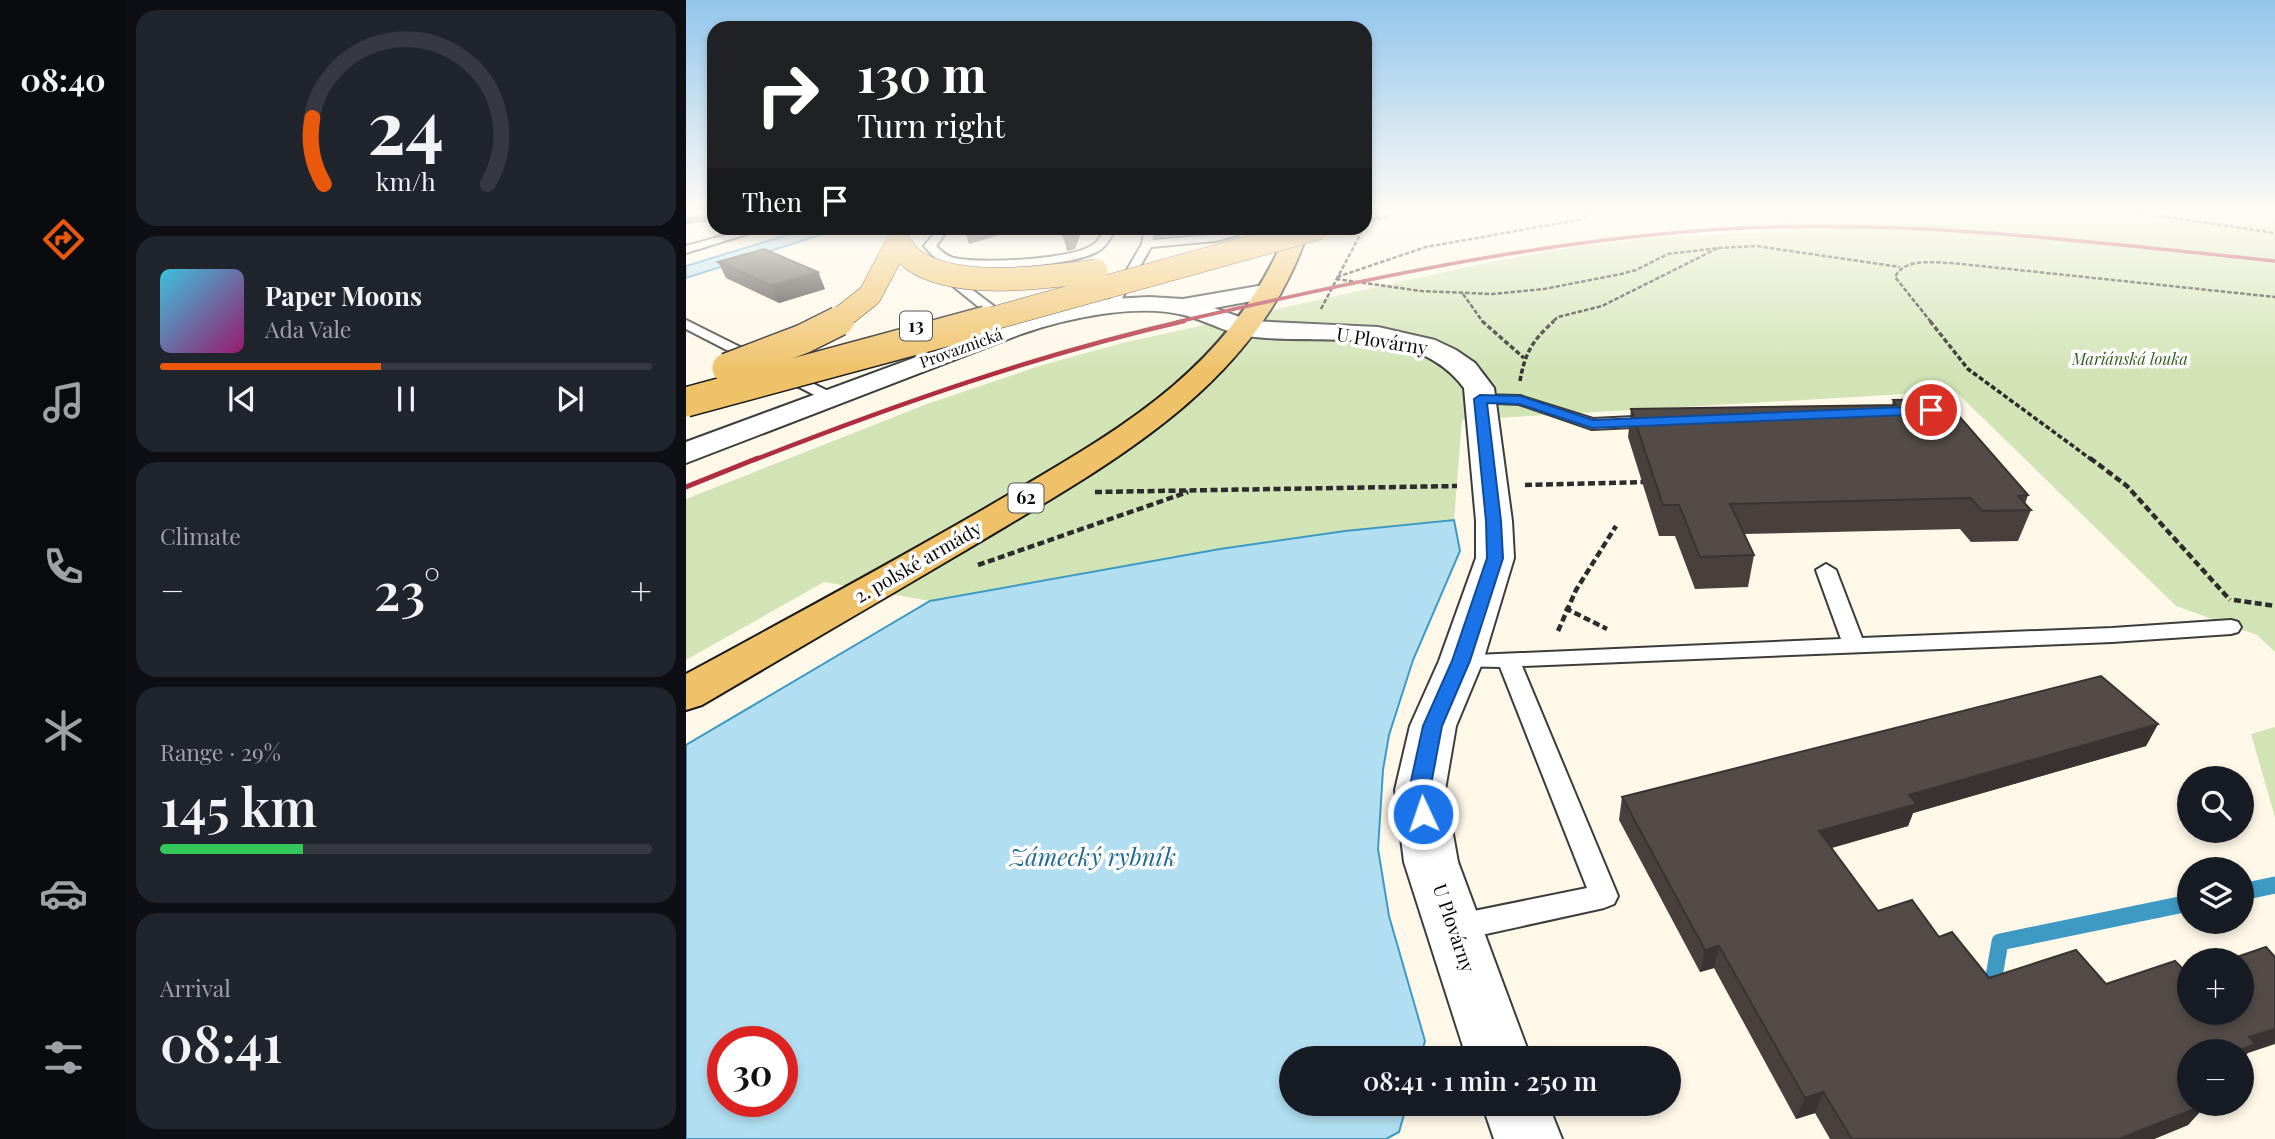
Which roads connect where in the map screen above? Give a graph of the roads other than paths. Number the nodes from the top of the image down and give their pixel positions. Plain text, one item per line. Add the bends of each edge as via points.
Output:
1 (886, 266) edge
2 (924, 266) edge
3 (940, 266) edge
4 (1091, 266) edge
5 (1100, 266) edge
6 (1138, 266) edge
7 (1183, 266) edge
8 (1280, 266) edge
9 (1270, 290) junction
10 (1112, 306) junction
11 (1183, 307) junction
12 (686, 324) edge
13 (1245, 328) junction
14 (1016, 329) junction
15 (686, 384) edge
16 (829, 397) junction
17 (1500, 400) junction
18 (686, 402) edge
19 (1673, 420) edge
20 (686, 453) edge
21 (1826, 570) dead end
22 (2231, 627) dead end
23 (1854, 645) junction
24 (1508, 659) junction
25 (1461, 661) junction
26 (686, 694) edge
27 (1454, 928) junction
28 (1495, 1046) edge
29 (1519, 1116) edge
30 (1528, 1139) edge

1 - 15 main road, bridge via 857,308 813,334
2 - 4 main road, bridge via 987,278 1045,277
3 - 14 lane via 942,275
5 - 15 main road, 13
6 - 10 lane
7 - 18 main road, 13, bridge
8 - 9 main road, 2. polské armády / 62
9 - 11 street
9 - 13 main road, 2. polské armády / 62
10 - 11 street, Provaznická
10 - 14 street, Provaznická via 1064,313
11 - 13 street, Provaznická
12 - 16 lane
13 - 17 street, U Plovárny via 1343,333 1420,344 1458,362 1479,388
13 - 26 main road, 2. polské armády / 62 via 1187,390 1138,428 928,558
14 - 16 street, Provaznická
16 - 20 street, Provaznická
17 - 19 lane via 1592,424
17 - 25 street, U Plovárny via 1495,558
21 - 23 lane
22 - 23 lane
23 - 24 lane
24 - 25 lane
24 - 27 lane via 1604,896
25 - 27 street, U Plovárny via 1433,726 1420,790 1431,862
27 - 28 street, U Plovárny
29 - 30 street

